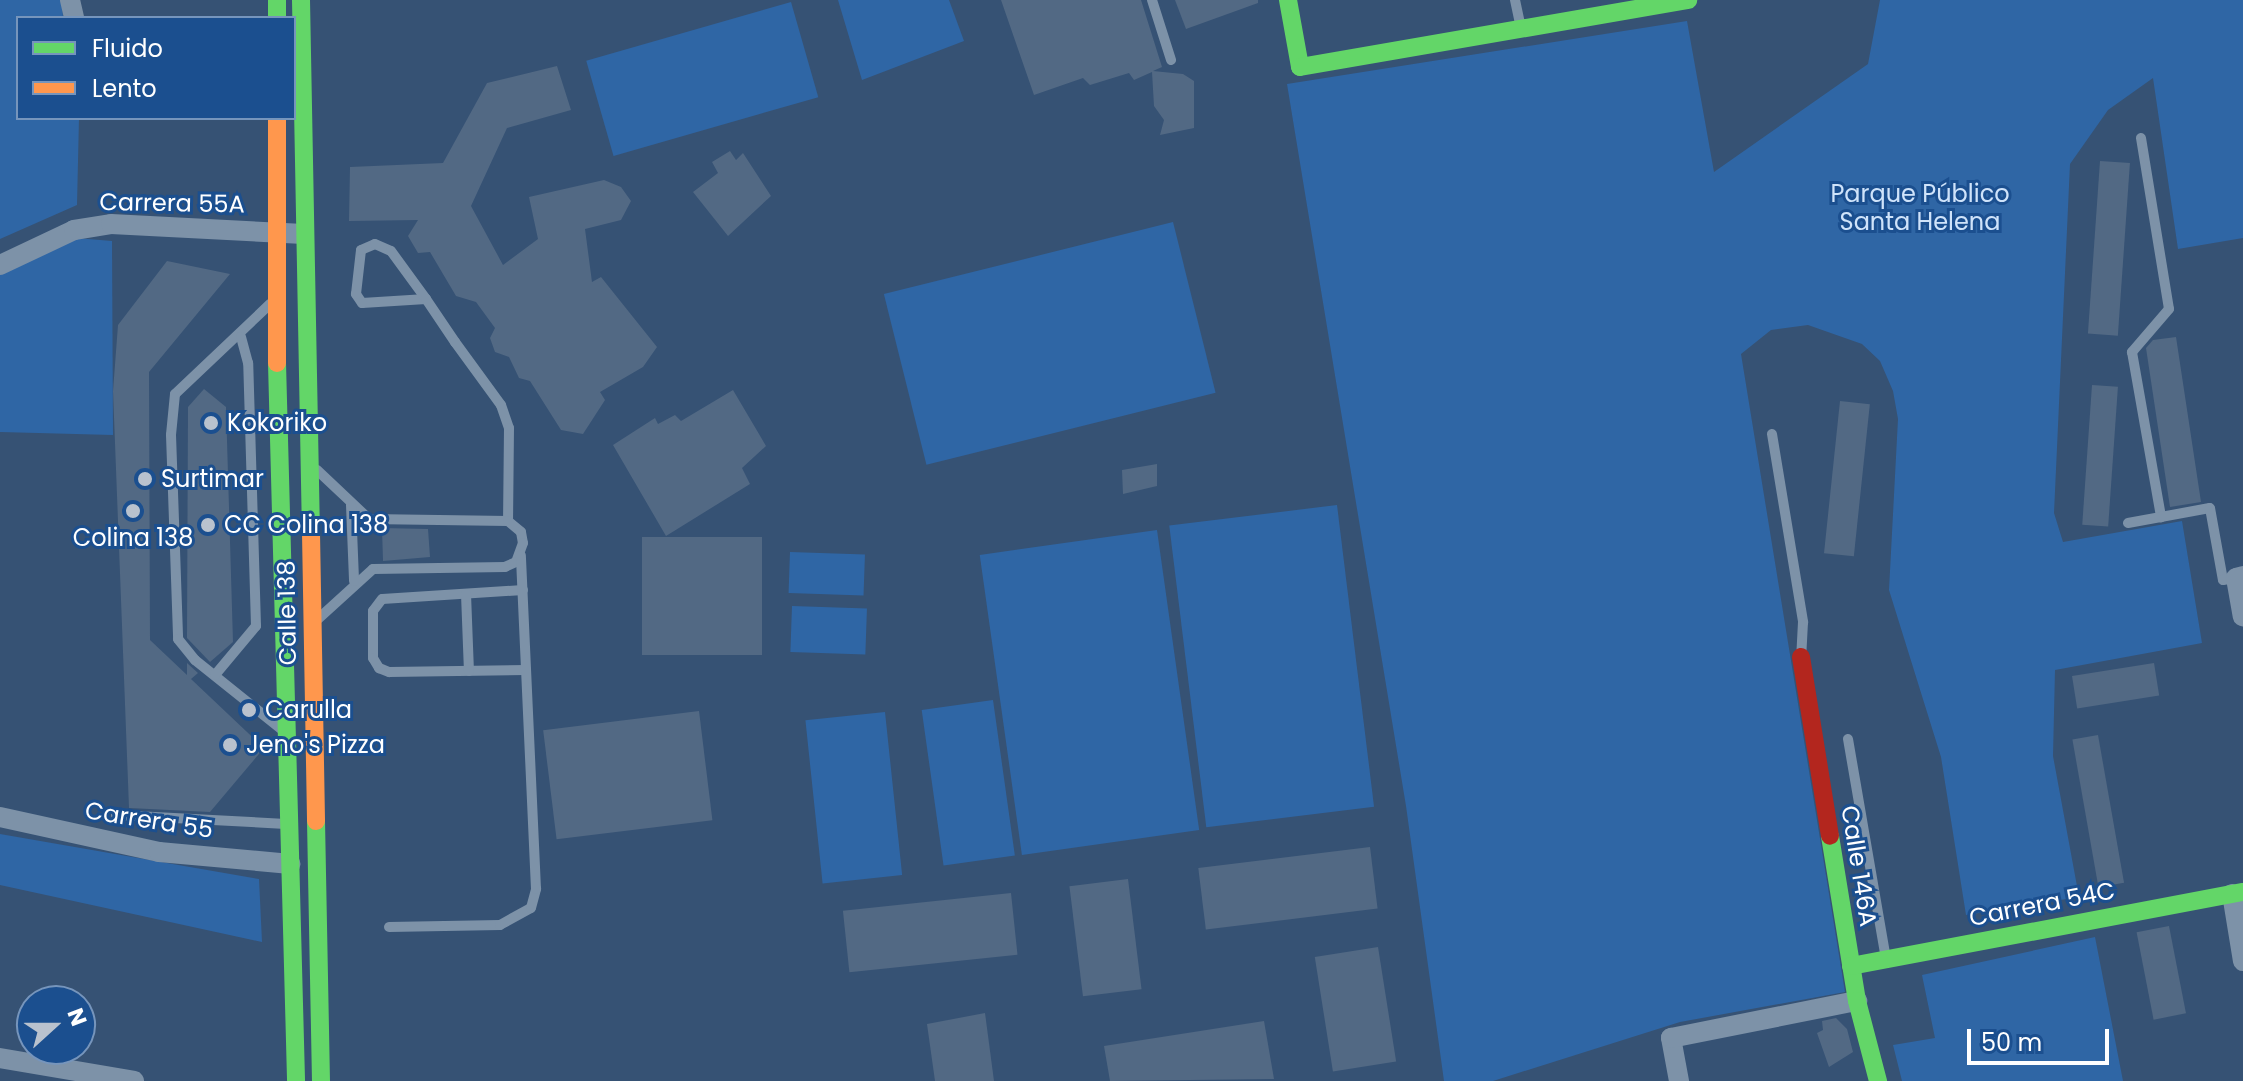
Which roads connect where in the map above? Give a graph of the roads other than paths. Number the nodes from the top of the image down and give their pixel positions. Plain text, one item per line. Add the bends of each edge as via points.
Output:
1 (301, 0) edge
2 (1152, 0) edge
3 (1288, 0) edge
4 (1515, 0) edge
5 (1688, 1) edge
6 (1521, 30) junction
7 (1171, 60) dead end
8 (277, 120) edge
9 (2141, 138) dead end
10 (278, 232) junction
11 (304, 234) junction
12 (0, 265) edge
13 (276, 296) junction
14 (426, 299) junction
15 (241, 337) junction
16 (1772, 434) dead end
17 (307, 451) junction
18 (351, 505) junction
19 (2161, 517) junction
20 (508, 521) junction
21 (2128, 523) dead end
22 (521, 555) junction
23 (2240, 577) edge
24 (354, 581) junction
25 (523, 590) junction
26 (466, 594) junction
27 (2243, 616) edge
28 (311, 629) junction
29 (1801, 657) joint
30 (526, 670) junction
31 (469, 671) junction
32 (215, 675) junction
33 (287, 733) junction
34 (1848, 739) dead end
35 (116, 815) dead end
36 (0, 817) edge
37 (289, 825) junction
38 (315, 826) junction
39 (290, 864) junction
40 (2238, 893) edge
41 (389, 927) dead end
42 (1886, 960) junction
43 (2243, 961) edge
44 (1851, 966) junction
45 (1857, 1001) junction
46 (73, 1065) edge
47 (134, 1081) edge
48 (296, 1081) edge
49 (321, 1081) edge
50 (1679, 1081) edge
51 (1878, 1081) edge

1 - 11 main road, Calle 138
2 - 7 lane
3 - 6 main road via 1300,67
4 - 6 lane
5 - 6 main road
8 - 10 main road, Calle 138
9 - 19 lane via 2169,309 2132,352
10 - 11 street, Carrera 55A
10 - 12 street, Carrera 55A via 100,225 74,230
10 - 13 main road, Calle 138
11 - 17 main road, Calle 138
13 - 15 lane
13 - 33 main road, Calle 138
14 - 14 lane via 387,248 375,244 361,250 356,294 362,303
14 - 20 lane via 505,412
15 - 32 lane via 248,363 256,626
15 - 32 lane via 224,343 175,394 171,435 178,639
16 - 29 lane via 1803,622
17 - 18 lane via 321,477
17 - 28 main road, Calle 138
18 - 20 lane via 381,522
18 - 24 lane
19 - 21 lane
19 - 23 lane via 2210,508 2223,580
20 - 22 lane via 521,532
22 - 24 lane via 505,567 373,569
22 - 25 lane
23 - 27 street
24 - 28 lane
25 - 26 lane
25 - 30 lane
26 - 31 lane
26 - 31 lane via 379,600 373,611 373,658 389,672
28 - 38 main road, Calle 138
29 - 44 main road, Calle 146A
30 - 31 lane
30 - 41 lane via 536,889 531,908 500,925
32 - 33 lane
33 - 37 main road, Calle 138
34 - 42 lane
35 - 37 lane
36 - 39 street, Carrera 55 via 159,852
37 - 38 lane
37 - 39 main road, Calle 138
38 - 49 main road, Calle 138
39 - 48 main road, Calle 138
40 - 42 main road, Carrera 54C
40 - 43 street
42 - 44 main road, Carrera 54C
44 - 45 main road, Calle 146A
45 - 50 street via 1671,1038
45 - 51 main road, Calle 146A
46 - 47 street

